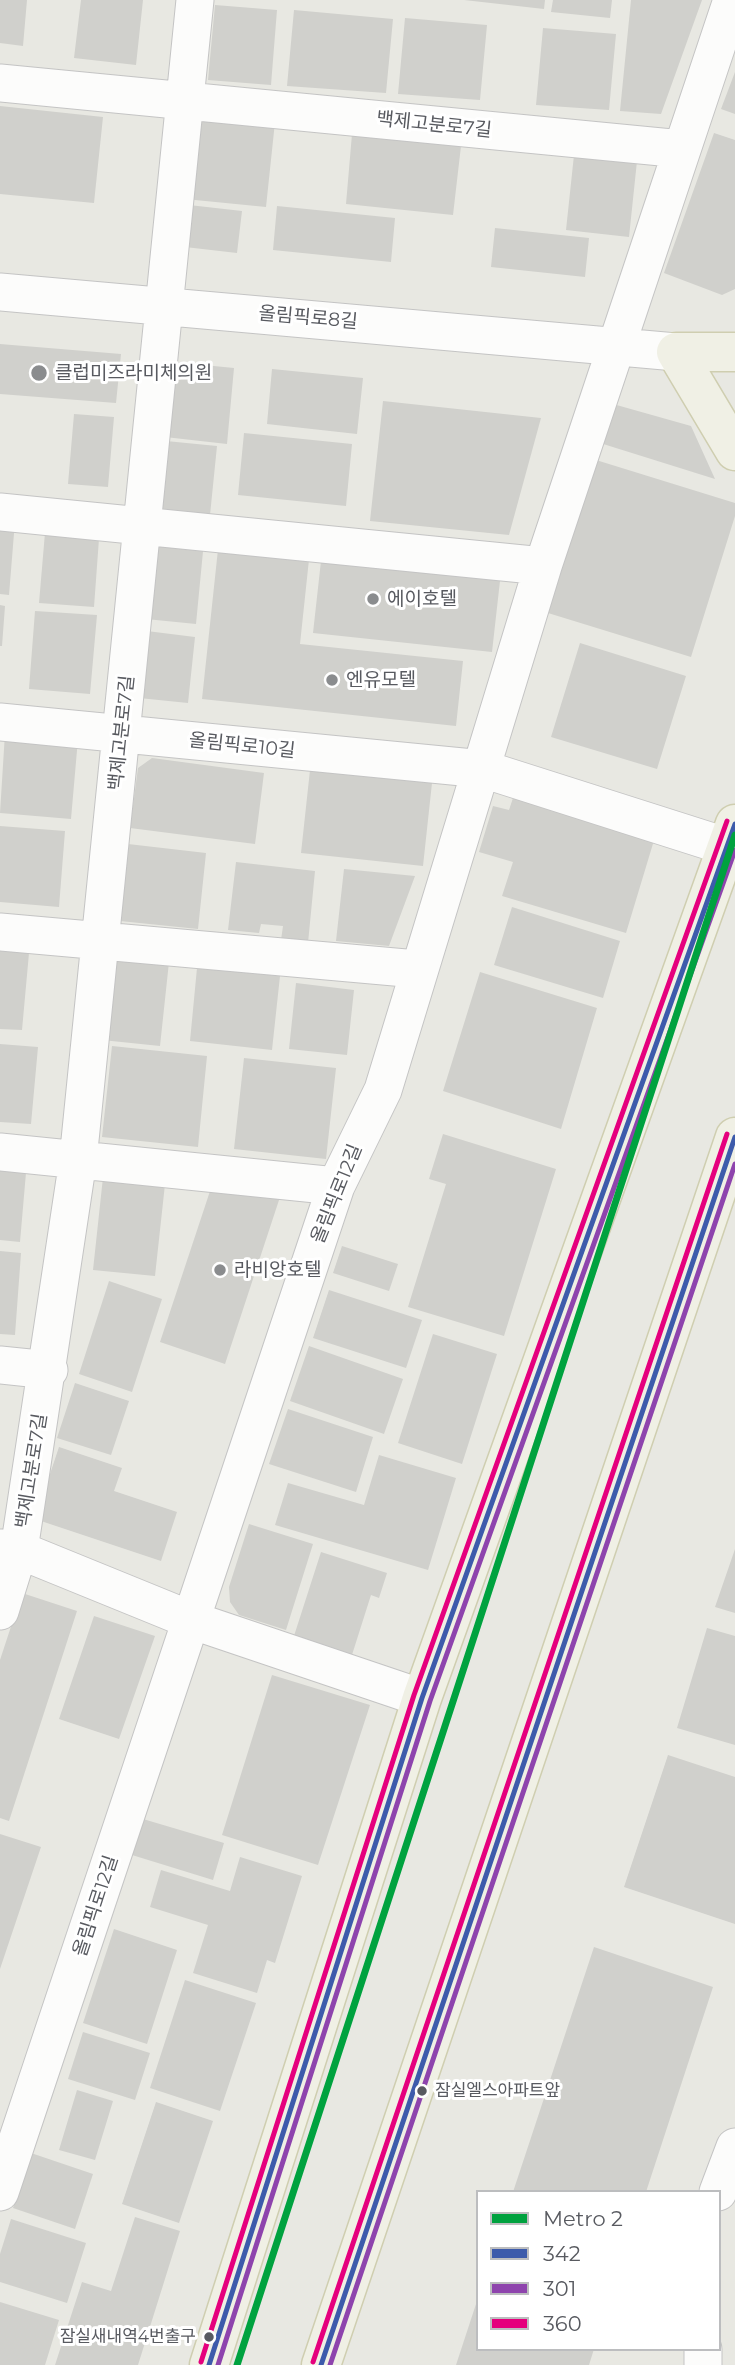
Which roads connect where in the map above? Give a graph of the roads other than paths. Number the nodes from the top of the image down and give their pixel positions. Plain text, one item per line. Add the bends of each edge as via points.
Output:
1 (195, 0) edge
2 (732, 0) edge
3 (0, 83) edge
4 (185, 101) junction
5 (682, 149) junction
6 (0, 292) edge
7 (165, 306) junction
8 (616, 346) junction
9 (676, 352) junction
10 (735, 352) edge
11 (735, 451) edge
12 (0, 512) edge
13 (141, 527) junction
14 (542, 566) junction
15 (0, 722) edge
16 (122, 734) junction
17 (483, 769) junction
18 (732, 836) edge
19 (0, 932) edge
20 (101, 940) junction
21 (417, 969) junction
22 (735, 1137) edge
23 (0, 1152) edge
24 (78, 1160) junction
25 (336, 1186) junction
26 (0, 1365) edge
27 (49, 1370) junction
28 (10, 1549) edge
29 (0, 1611) edge
30 (191, 1620) junction
31 (422, 1698) junction
32 (735, 2147) edge
33 (719, 2190) edge
34 (0, 2192) edge
35 (209, 2365) edge
36 (321, 2365) edge

1 - 4 street, 백제고분로7길
2 - 5 street
3 - 4 street, 백제고분로7길 via 38,98
4 - 5 street, 백제고분로7길
4 - 7 street, 백제고분로7길
5 - 8 street
6 - 7 street, 올림픽로8길
7 - 8 street, 올림픽로8길
7 - 13 street, 백제고분로7길
8 - 9 street, 올림픽로8길
8 - 14 street
9 - 10 main road
9 - 11 main road
12 - 13 street
13 - 14 street
13 - 16 street, 백제고분로7길
14 - 17 street
15 - 16 street, 올림픽로10길
16 - 17 street, 올림픽로10길
16 - 20 street, 백제고분로7길
17 - 18 street, 올림픽로10길
17 - 21 street, 올림픽로12길
18 - 31 main road
19 - 20 street
20 - 21 street
20 - 24 street, 백제고분로7길
21 - 25 street, 올림픽로12길 via 383,1090
22 - 36 main road
23 - 24 street
24 - 25 street
24 - 27 street, 백제고분로7길
25 - 30 street, 올림픽로12길
26 - 27 street
27 - 28 street, 백제고분로7길
28 - 29 street, 백제고분로7길
28 - 30 street
30 - 31 street
30 - 34 street, 올림픽로12길
31 - 35 main road
32 - 33 street

